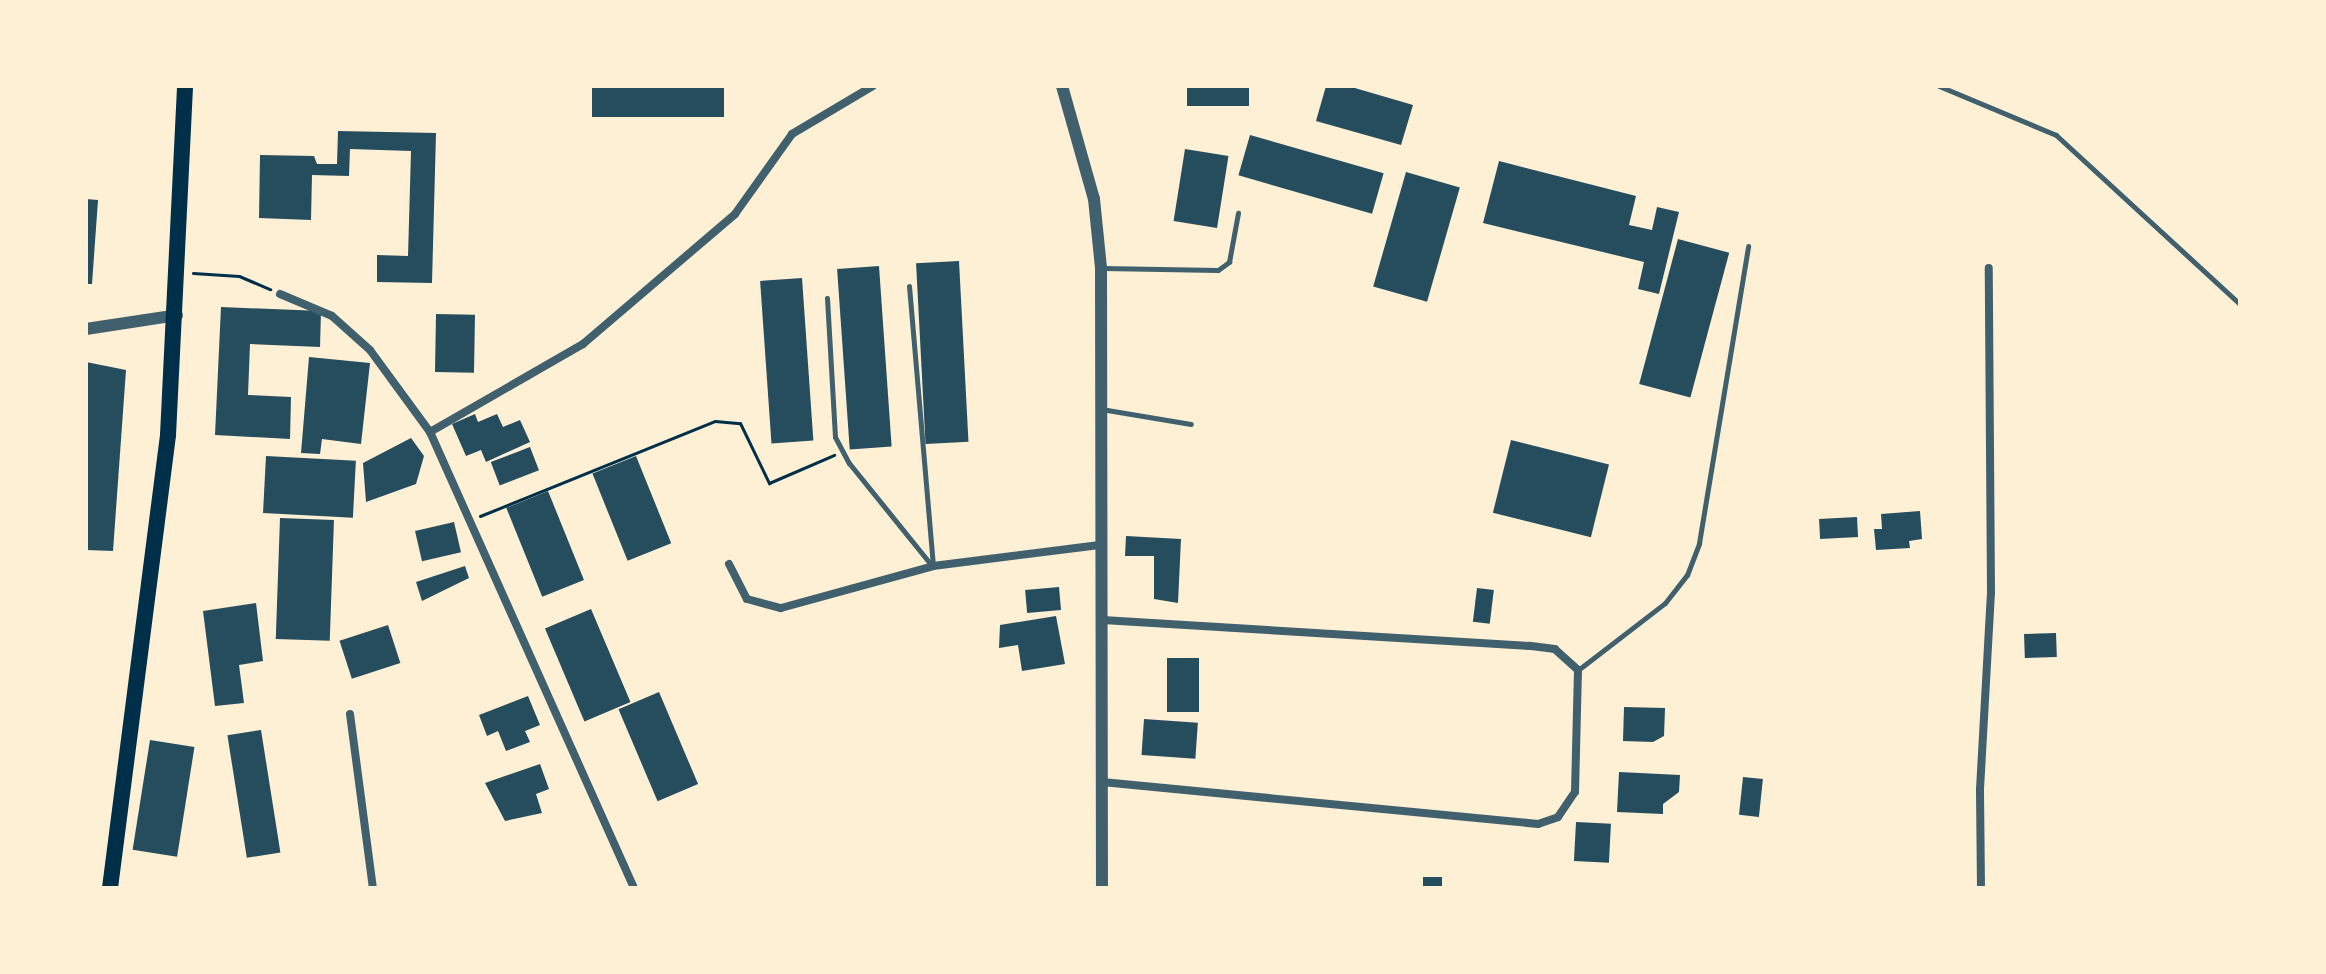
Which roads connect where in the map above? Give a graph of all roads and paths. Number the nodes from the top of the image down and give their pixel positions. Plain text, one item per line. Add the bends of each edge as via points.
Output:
1 (185, 86) edge
2 (873, 86) edge
3 (1062, 86) edge
4 (1939, 86) edge
5 (1238, 213) dead end
6 (1748, 246) dead end
7 (1101, 268) junction
8 (1989, 268) dead end
9 (178, 279) junction
10 (909, 286) dead end
11 (280, 294) joint
12 (827, 298) dead end
13 (2240, 304) edge
14 (177, 315) junction
15 (86, 329) edge
16 (1100, 409) junction
17 (1191, 424) dead end
18 (430, 432) junction
19 (843, 451) junction
20 (469, 520) junction
21 (1100, 545) junction
22 (729, 564) dead end
23 (933, 566) junction
24 (1103, 620) junction
25 (1578, 670) junction
26 (350, 714) dead end
27 (1102, 782) junction
28 (110, 888) edge
29 (373, 888) edge
30 (634, 888) edge
31 (1102, 888) edge
32 (1981, 888) edge

1 - 9 main road
2 - 18 street via 792,134 735,214 583,344
3 - 7 street via 1094,199
4 - 13 lane via 2056,135
5 - 7 lane via 1229,262 1218,270
6 - 25 lane via 1699,543 1687,575 1665,603
7 - 16 street
8 - 32 street via 1991,593 1980,789
9 - 11 path via 212,272
9 - 14 main road
10 - 23 lane
11 - 18 street via 332,316 370,350
12 - 19 lane via 835,437
14 - 15 street
14 - 28 main road via 155,565
16 - 17 lane
16 - 21 street
18 - 20 street
19 - 20 path via 769,483 740,423 715,421
19 - 23 lane
20 - 30 street
21 - 23 street
21 - 24 street
22 - 23 street via 747,599 781,608
24 - 25 street via 1529,646 1555,649
24 - 27 street
25 - 27 street via 1575,792 1558,817 1538,824
26 - 29 street
27 - 31 street

